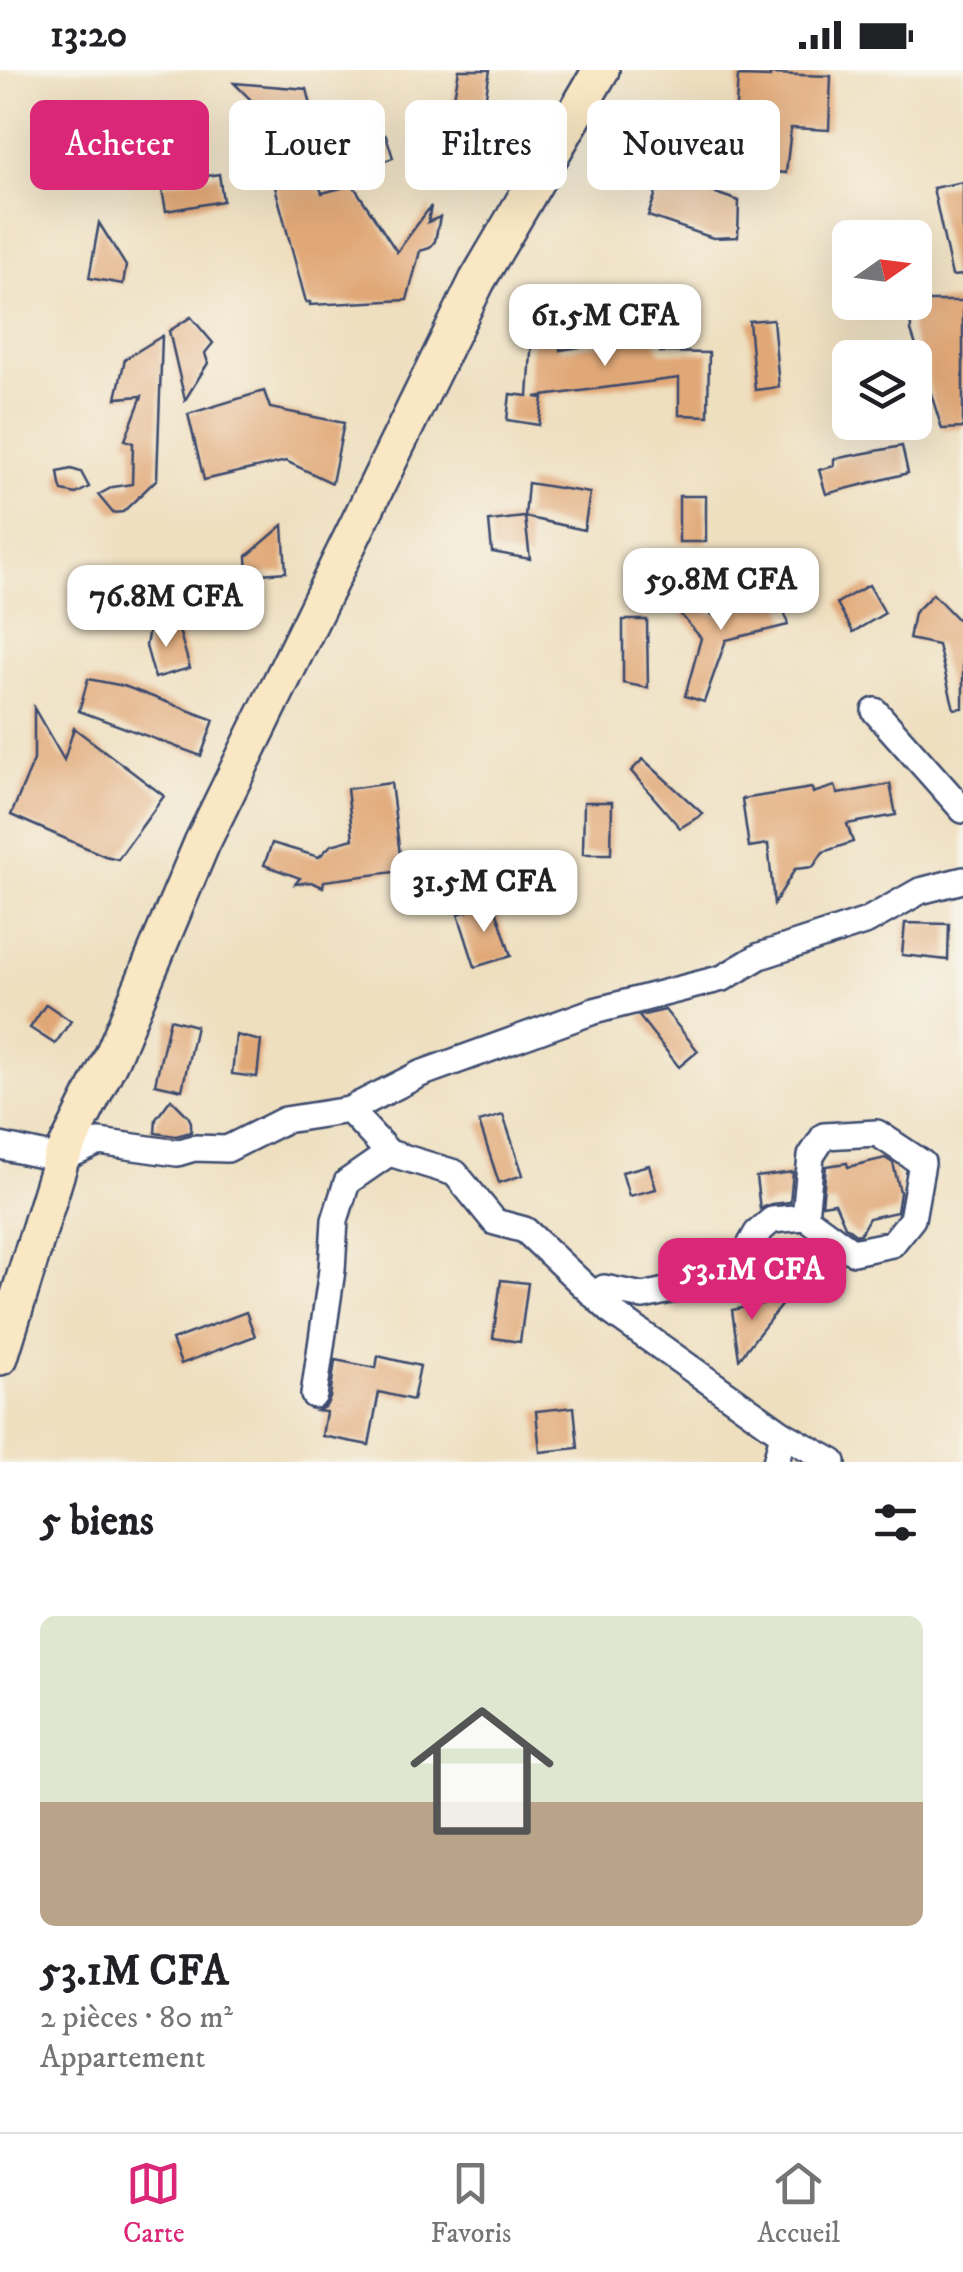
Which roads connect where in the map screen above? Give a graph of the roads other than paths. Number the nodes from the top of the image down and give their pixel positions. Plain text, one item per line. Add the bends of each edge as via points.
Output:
1 (601, 70) edge
2 (875, 711) dead end
3 (963, 810) edge
4 (963, 880) edge
5 (349, 1110) junction
6 (0, 1146) edge
7 (390, 1153) junction
8 (62, 1159) junction
9 (805, 1217) junction
10 (594, 1295) junction
11 (0, 1357) edge
12 (314, 1395) dead end
13 (783, 1434) junction
14 (776, 1462) edge
15 (833, 1462) edge

1 - 8 main road via 477,281 202,844
2 - 3 street
4 - 5 street via 760,956 723,978 594,1011 420,1074
5 - 7 street
5 - 8 street via 285,1120 227,1149 176,1153 99,1142
6 - 8 street
7 - 10 street via 455,1173 495,1222 524,1230
7 - 12 street via 347,1182 335,1220
8 - 11 main road
9 - 9 street via 853,1252 892,1244 912,1219 922,1163 877,1133 824,1136 812,1156
9 - 10 street via 772,1220 756,1232 738,1265 702,1284 643,1296 604,1288
10 - 13 street
13 - 14 street
13 - 15 street

